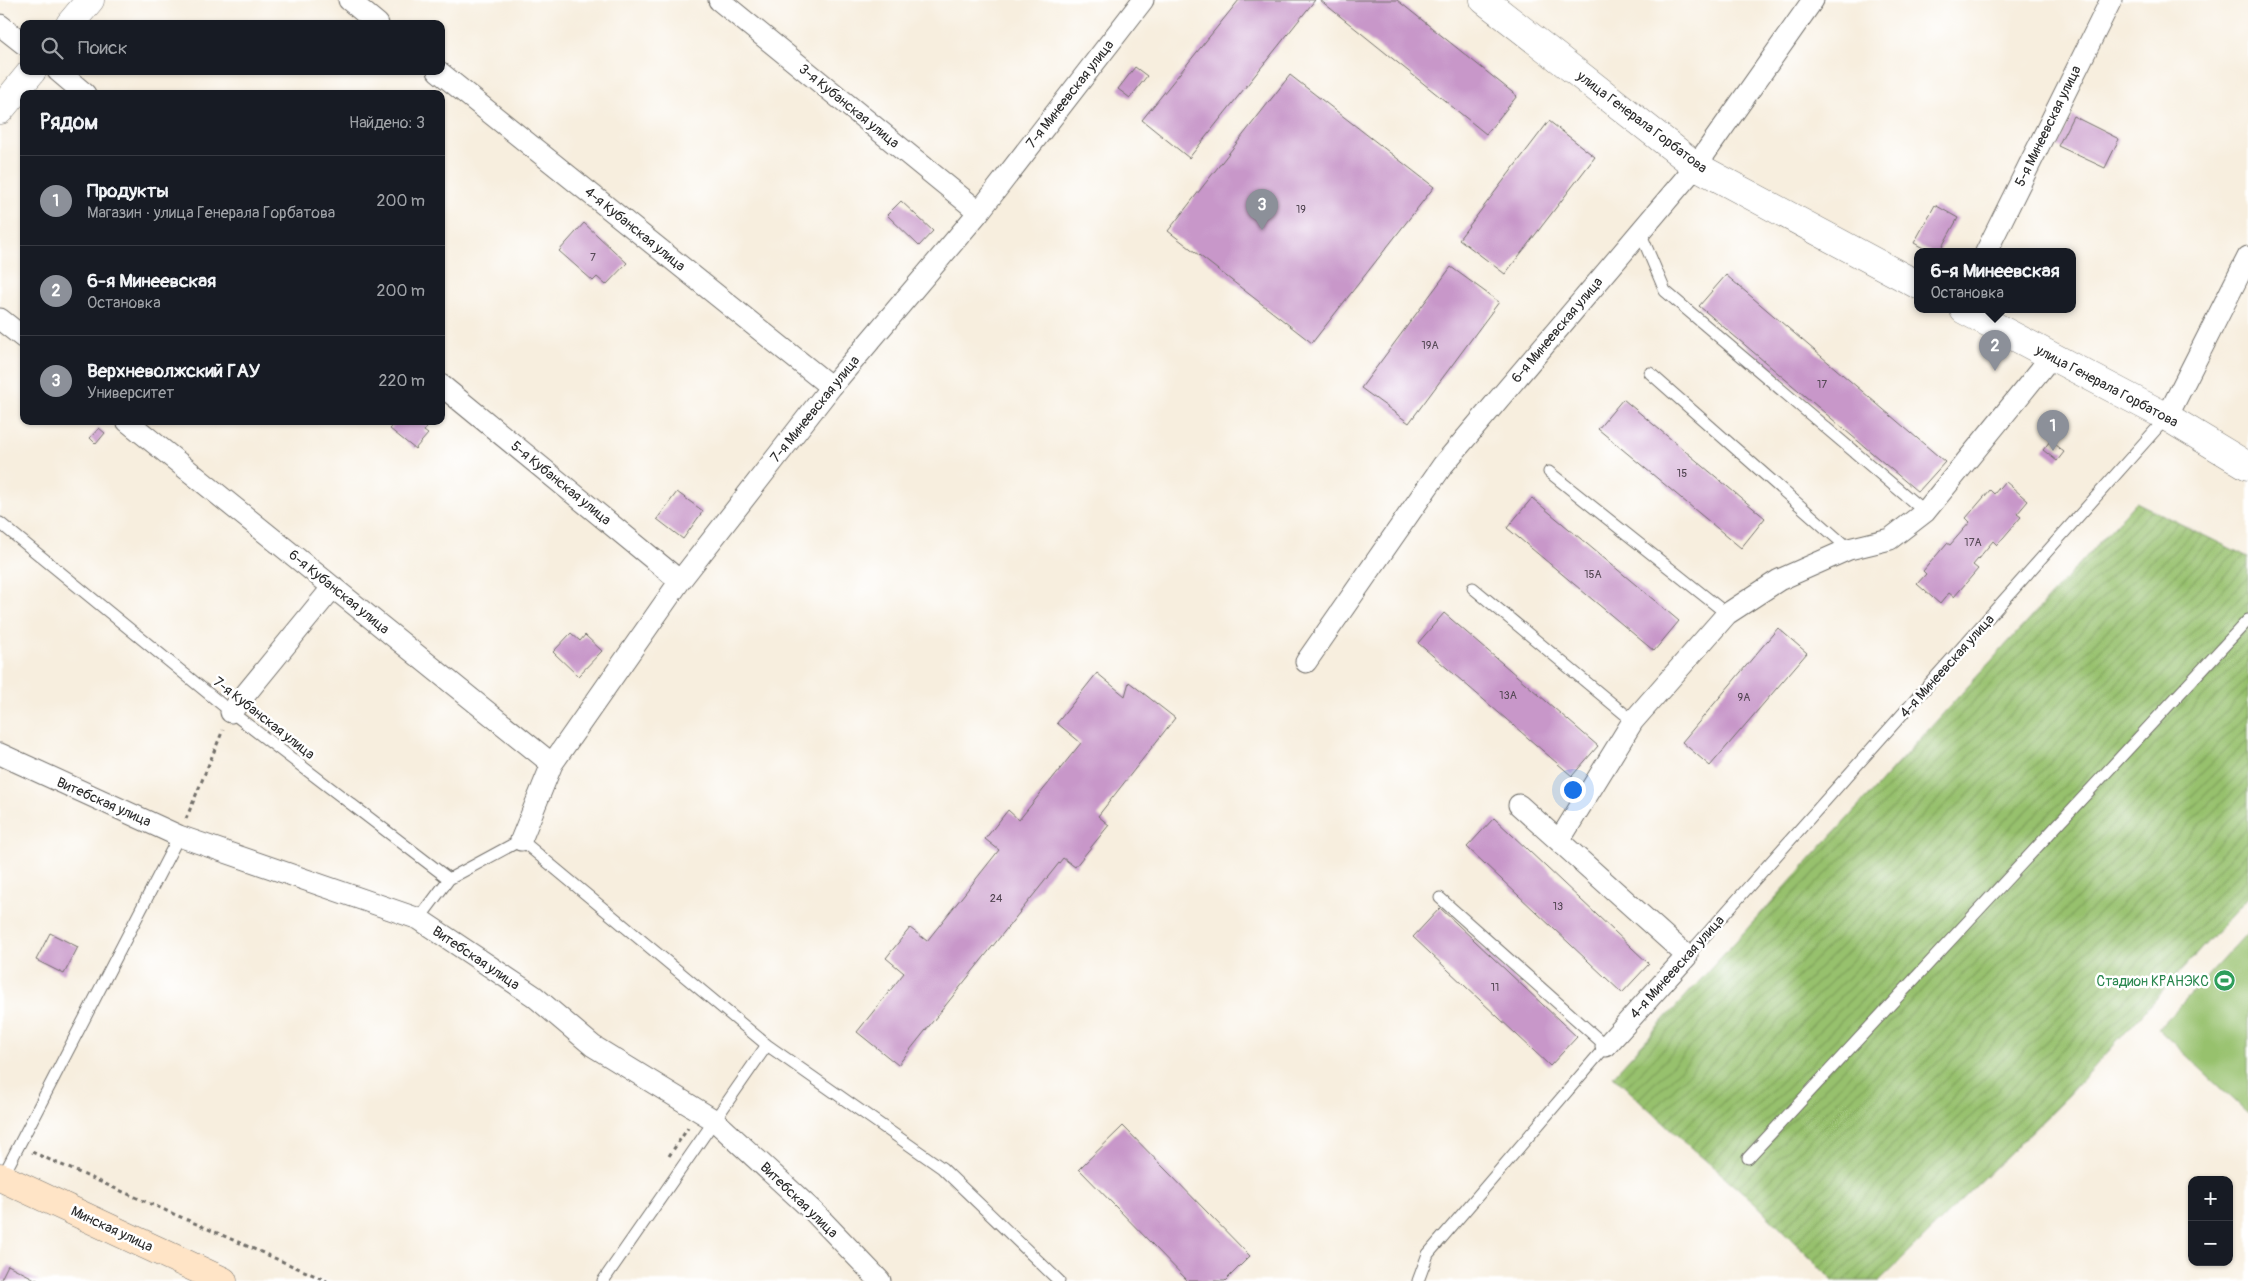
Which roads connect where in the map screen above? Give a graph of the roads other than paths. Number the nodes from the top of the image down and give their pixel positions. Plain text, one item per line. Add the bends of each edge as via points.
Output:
1 (90, 0) edge
2 (349, 0) edge
3 (719, 0) edge
4 (1484, 0) edge
5 (1813, 0) edge
6 (2111, 0) edge
7 (1133, 3) edge
8 (73, 20) edge
9 (373, 20) edge
10 (0, 25) edge
11 (20, 41) edge
12 (29, 75) edge
13 (63, 75) edge
14 (443, 75) edge
15 (80, 90) edge
16 (0, 110) edge
17 (1696, 166) junction
18 (979, 212) junction
19 (1640, 232) junction
20 (1988, 248) edge
21 (2248, 258) edge
22 (1914, 283) edge
23 (1970, 313) edge
24 (0, 319) edge
25 (20, 335) edge
26 (2051, 356) junction
27 (1650, 372) dead end
28 (831, 386) junction
29 (445, 388) edge
30 (2167, 417) junction
31 (132, 425) edge
32 (2248, 466) edge
33 (1549, 472) dead end
34 (1925, 512) junction
35 (0, 523) edge
36 (1850, 549) junction
37 (680, 581) junction
38 (333, 587) junction
39 (1473, 588) dead end
40 (1727, 614) junction
41 (2248, 620) edge
42 (1306, 662) dead end
43 (231, 712) junction
44 (1633, 721) junction
45 (0, 754) edge
46 (552, 764) junction
47 (1519, 805) dead end
48 (179, 836) junction
49 (521, 840) junction
50 (1559, 841) junction
51 (449, 879) junction
52 (1440, 898) dead end
53 (419, 920) junction
54 (1687, 956) junction
55 (768, 1045) junction
56 (1606, 1046) junction
57 (714, 1120) junction
58 (1748, 1158) dead end
59 (1, 1178) edge
60 (191, 1274) edge
61 (223, 1281) edge
62 (602, 1281) edge
63 (880, 1281) edge
64 (1059, 1281) edge
65 (1418, 1281) edge

1 - 8 street
2 - 9 street
3 - 18 street, 3-я Кубанская улица
4 - 17 street, улица Генерала Горбатова
5 - 17 street, 6-я Минеевская улица
6 - 20 street, 5-я Минеевская улица
7 - 18 street, 7-я Минеевская улица
10 - 11 street
12 - 16 street
13 - 15 street
14 - 28 street, 4-я Кубанская улица
17 - 19 street, 6-я Минеевская улица
17 - 22 street, улица Генерала Горбатова
18 - 28 street, 7-я Минеевская улица
19 - 34 lane via 1665,291
19 - 42 street, 6-я Минеевская улица via 1443,465
21 - 30 street, 4-я Минеевская улица
23 - 26 street, улица Генерала Горбатова
24 - 25 street
26 - 30 street, улица Генерала Горбатова
26 - 34 street
27 - 36 lane
28 - 37 street, 7-я Минеевская улица
29 - 37 street, 5-я Кубанская улица
30 - 32 street, улица Генерала Горбатова
30 - 54 lane, 4-я Минеевская улица
31 - 38 street, 6-я Кубанская улица
33 - 40 lane
34 - 36 street via 1890,539
35 - 43 lane, 7-я Кубанская улица
36 - 40 street via 1779,580
37 - 46 street, 7-я Минеевская улица
38 - 43 street
38 - 46 street, 6-я Кубанская улица
39 - 44 lane
40 - 44 street
41 - 58 lane
43 - 51 lane, 7-я Кубанская улица
44 - 50 street
45 - 48 street, Витебская улица
46 - 49 street, 7-я Минеевская улица
47 - 50 street
48 - 53 street, Витебская улица
48 - 59 lane
49 - 51 lane
49 - 55 lane
50 - 54 street
51 - 53 lane
52 - 56 lane
53 - 57 street, Витебская улица via 534,996 593,1046
54 - 56 street, 4-я Минеевская улица
55 - 57 lane
55 - 64 lane via 942,1168
56 - 65 lane via 1428,1254
57 - 62 lane
57 - 63 street, Витебская улица via 814,1212
59 - 60 main road, Минская улица
60 - 61 main road, Минская улица

